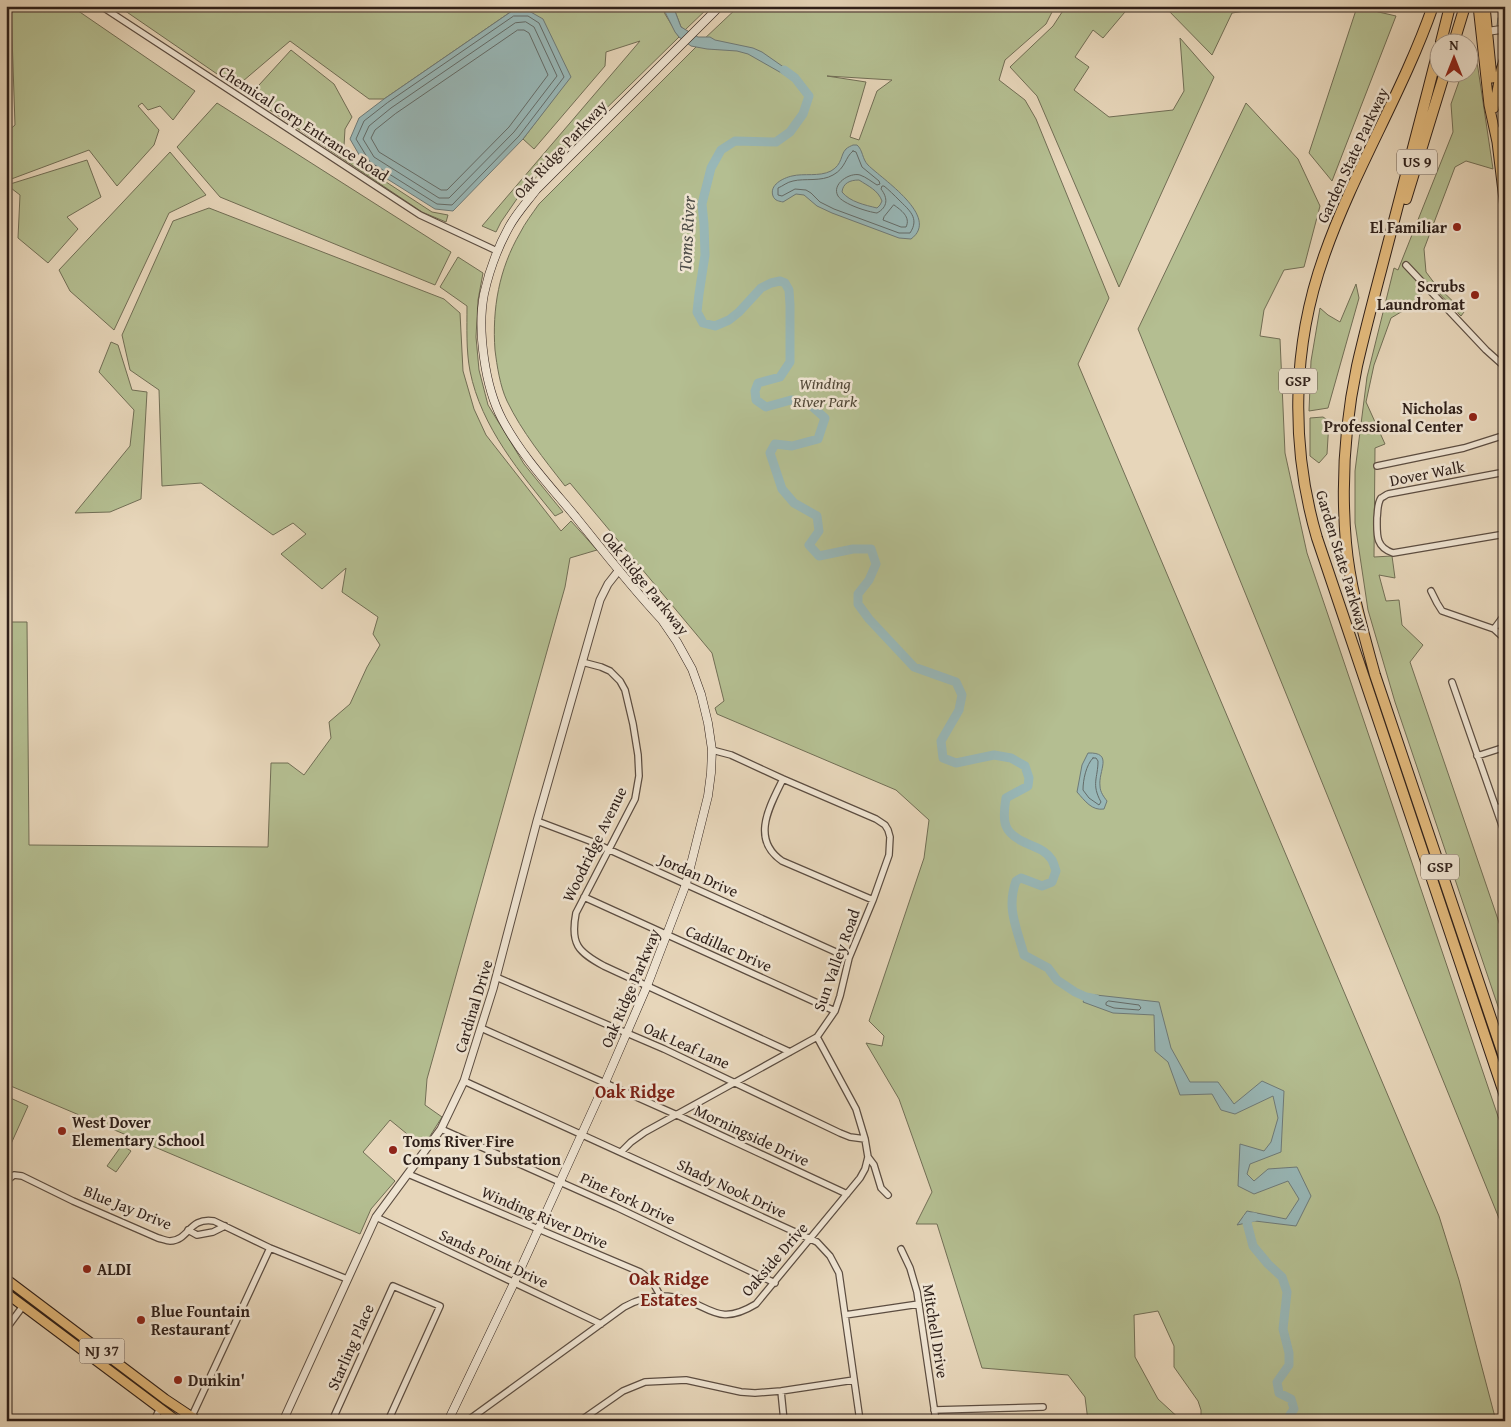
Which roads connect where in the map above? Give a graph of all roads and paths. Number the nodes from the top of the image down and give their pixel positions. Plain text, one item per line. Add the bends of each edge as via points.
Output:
1 (101, 6) edge
2 (720, 6) edge
3 (1427, 6) edge
4 (1433, 6) edge
5 (1450, 6) edge
6 (1478, 6) edge
7 (1485, 6) edge
8 (1465, 8) edge
9 (1505, 29) edge
10 (1444, 32) edge
11 (1457, 32) edge
12 (1484, 32) junction
13 (1505, 56) edge
14 (1410, 65) junction
15 (1430, 82) edge
16 (1442, 82) edge
17 (1494, 108) junction
18 (1500, 130) edge
19 (1505, 208) edge
20 (497, 251) junction
21 (1386, 251) junction
22 (1406, 265) dead end
23 (1505, 367) edge
24 (1505, 435) edge
25 (1377, 466) dead end
26 (1505, 472) edge
27 (1505, 534) edge
28 (619, 570) junction
29 (1431, 591) dead end
30 (1505, 614) edge
31 (1494, 629) junction
32 (1505, 639) edge
33 (582, 662) junction
34 (1452, 682) dead end
35 (1505, 747) edge
36 (712, 750) junction
37 (1477, 756) junction
38 (783, 779) junction
39 (1505, 806) edge
40 (1497, 808) junction
41 (538, 821) junction
42 (1505, 834) edge
43 (609, 850) junction
44 (686, 884) junction
45 (584, 897) junction
46 (873, 900) junction
47 (667, 935) junction
48 (849, 958) junction
49 (496, 977) junction
50 (647, 986) junction
51 (835, 1011) junction
52 (481, 1028) junction
53 (626, 1033) junction
54 (817, 1037) junction
55 (790, 1052) junction
56 (1505, 1060) edge
57 (464, 1081) junction
58 (736, 1082) junction
59 (605, 1083) junction
60 (1505, 1096) edge
61 (677, 1115) junction
62 (441, 1129) junction
63 (581, 1134) junction
64 (865, 1139) junction
65 (621, 1152) junction
66 (868, 1157) junction
67 (408, 1174) junction
68 (6, 1180) edge
69 (559, 1182) junction
70 (847, 1194) junction
71 (888, 1195) dead end
72 (376, 1217) junction
73 (225, 1226) junction
74 (538, 1229) junction
75 (188, 1230) junction
76 (810, 1239) junction
77 (270, 1248) junction
78 (901, 1248) dead end
79 (6, 1279) edge
80 (347, 1279) junction
81 (514, 1283) junction
82 (775, 1283) junction
83 (6, 1293) edge
84 (661, 1297) junction
85 (919, 1304) junction
86 (23, 1306) junction
87 (845, 1315) junction
88 (601, 1324) junction
89 (6, 1329) edge
90 (854, 1380) junction
91 (781, 1391) junction
92 (1043, 1407) dead end
93 (160, 1408) junction
94 (934, 1410) junction
95 (195, 1418) edge
96 (154, 1421) edge
97 (177, 1421) edge
98 (283, 1421) edge
99 (332, 1421) edge
100 (388, 1421) edge
101 (448, 1421) edge
102 (467, 1421) edge
103 (580, 1421) edge
104 (784, 1421) edge
105 (860, 1421) edge
106 (936, 1421) edge

1 - 20 street, Chemical Corp Entrance Road via 420,215
2 - 20 main road, Oak Ridge Parkway via 536,190 510,224
3 - 14 highway
4 - 14 highway, Garden State Parkway / GSP
5 - 10 highway
6 - 12 main road
7 - 12 main road
8 - 11 highway
9 - 12 street
12 - 17 main road
12 - 18 main road via 1490,105
13 - 17 main road
14 - 60 highway, Garden State Parkway / GSP via 1339,218 1310,301 1299,369 1300,452 1317,538
15 - 21 highway, Garden State Parkway / GSP
16 - 21 highway, US 9 via 1398,225
17 - 18 main road
18 - 19 main road
20 - 28 main road, Oak Ridge Parkway via 484,293 482,327 486,370 501,418 515,442
21 - 56 highway, Garden State Parkway / GSP via 1357,367 1347,429 1344,481 1347,557 1375,675
22 - 23 street
24 - 25 street via 1464,448
26 - 27 street, Dover Walk via 1388,494 1378,506 1377,534 1381,546 1393,553
28 - 33 street, Cardinal Drive via 600,600
28 - 36 main road, Oak Ridge Parkway via 662,620 692,668 701,694
29 - 31 street via 1442,611
30 - 31 street
31 - 32 street
33 - 41 street, Cardinal Drive
33 - 43 street, Woodridge Avenue via 601,666 620,681 625,690 638,755 635,799
34 - 37 street
35 - 37 street
36 - 38 street, Sun Valley Road via 731,755
36 - 44 main road, Oak Ridge Parkway via 708,796
37 - 40 street
38 - 46 street, Sun Valley Road via 876,818 885,825 890,837 889,855
38 - 46 street via 767,813 764,831 767,846 782,861
39 - 40 street
40 - 42 street
41 - 43 street, Jordan Drive
41 - 49 street, Cardinal Drive
43 - 44 street, Jordan Drive
43 - 45 street, Woodridge Avenue
44 - 47 main road, Oak Ridge Parkway
44 - 48 street, Jordan Drive
45 - 47 street, Cadillac Drive
45 - 50 street, Woodridge Avenue via 576,913 574,927 575,942 579,948 600,964
46 - 48 street, Sun Valley Road
47 - 50 main road, Oak Ridge Parkway
47 - 51 street, Cadillac Drive
48 - 51 street, Sun Valley Road
49 - 52 street, Cardinal Drive
49 - 53 street, Oak Leaf Lane
50 - 53 main road, Oak Ridge Parkway
50 - 55 street, Woodridge Avenue
51 - 54 street, Sun Valley Road
52 - 57 street, Cardinal Drive
52 - 59 street, Morningside Drive
53 - 58 street, Oak Leaf Lane
53 - 59 main road, Oak Ridge Parkway
54 - 55 street, Sun Valley Road
54 - 64 street via 856,1109
55 - 58 street, Sun Valley Road
57 - 62 street, Cardinal Drive
57 - 63 street, Shady Nook Drive
58 - 61 street, Sun Valley Road
58 - 64 street, Oak Leaf Lane via 840,1133
59 - 61 street, Morningside Drive
59 - 63 main road, Oak Ridge Parkway
61 - 65 street, Sun Valley Road via 645,1132
61 - 70 street, Morningside Drive
62 - 67 street, Cardinal Drive
62 - 69 street, Pine Fork Drive
63 - 65 street, Shady Nook Drive
63 - 69 main road, Oak Ridge Parkway
64 - 66 street
65 - 76 street, Shady Nook Drive
66 - 70 street, Oakside Drive via 860,1178
66 - 71 street via 881,1188
67 - 72 street, Cardinal Drive
67 - 74 street, Winding River Drive
68 - 75 street, Blue Jay Drive via 14,1175 22,1176 158,1238 178,1239
69 - 74 main road, Oak Ridge Parkway
69 - 82 street, Pine Fork Drive
70 - 76 street, Oakside Drive
72 - 80 street, Cardinal Drive
72 - 81 street, Sands Point Drive
73 - 75 street via 197,1235
73 - 75 street, Blue Jay Drive via 204,1220 196,1222
73 - 77 street, Blue Jay Drive
74 - 81 main road, Oak Ridge Parkway
74 - 84 street, Winding River Drive via 640,1272 652,1281
76 - 82 street, Oakside Drive
76 - 87 street, Shady Nook Drive via 828,1252 835,1264
77 - 80 street, Blue Jay Drive
77 - 95 street
78 - 85 street, Mitchell Drive
79 - 95 main road, NJ 37
80 - 98 street, Cardinal Drive
81 - 88 street, Sands Point Drive
81 - 101 main road, Oak Ridge Parkway
82 - 84 street, Oakside Drive via 756,1304 736,1314 716,1314 672,1297
83 - 86 main road, NJ 37
84 - 88 street, Oakside Drive via 636,1301
85 - 87 street
85 - 94 street, Mitchell Drive
86 - 89 street
86 - 93 main road, NJ 37
87 - 90 street, Shady Nook Drive
88 - 102 street, Oakside Drive
90 - 91 street
90 - 105 street, Shady Nook Drive
91 - 103 street via 741,1392 686,1380 645,1382 623,1391
91 - 104 street
92 - 94 street
93 - 96 street
93 - 97 main road, NJ 37
94 - 106 street, Mitchell Drive
99 - 100 street, Starling Place via 394,1286 440,1306

